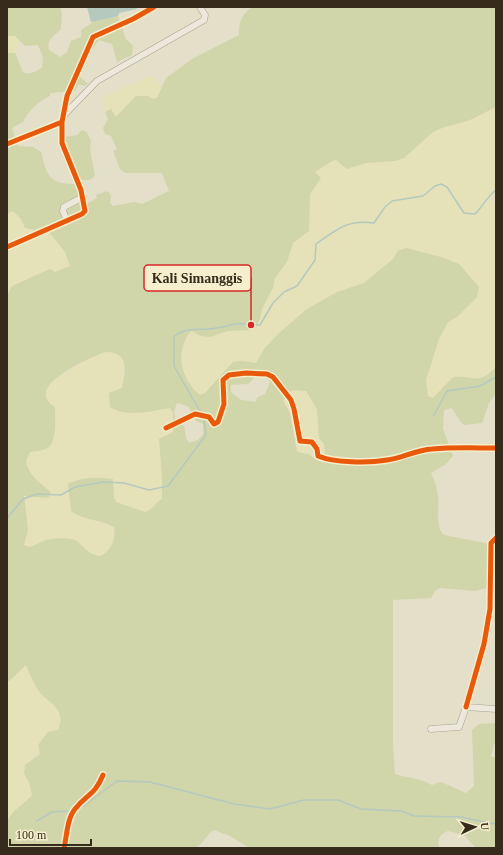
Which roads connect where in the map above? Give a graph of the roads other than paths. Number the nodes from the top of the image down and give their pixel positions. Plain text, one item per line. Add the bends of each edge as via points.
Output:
1 (154, 7) edge
2 (200, 7) edge
3 (64, 115) junction
4 (62, 122) junction
5 (7, 144) edge
6 (83, 197) junction
7 (67, 221) junction
8 (7, 247) edge
9 (166, 428) dead end
10 (496, 448) edge
11 (496, 538) edge
12 (466, 707) junction
13 (496, 709) edge
14 (431, 729) dead end
15 (103, 775) dead end
16 (64, 848) edge

1 - 3 street via 93,37 67,96
2 - 3 street via 205,15 204,20 97,81
3 - 4 street
4 - 5 street
4 - 6 street via 62,143
6 - 7 street via 85,211
6 - 7 street via 64,207
7 - 8 street
9 - 10 street via 195,414 208,417 212,423 218,422 224,404 225,378 229,375 254,373 273,377 291,400 300,441 312,442 318,456 326,460 381,461 431,449
11 - 12 street via 491,543 491,594 484,644
12 - 13 street
12 - 14 street via 459,727
15 - 16 street via 98,788 70,816

